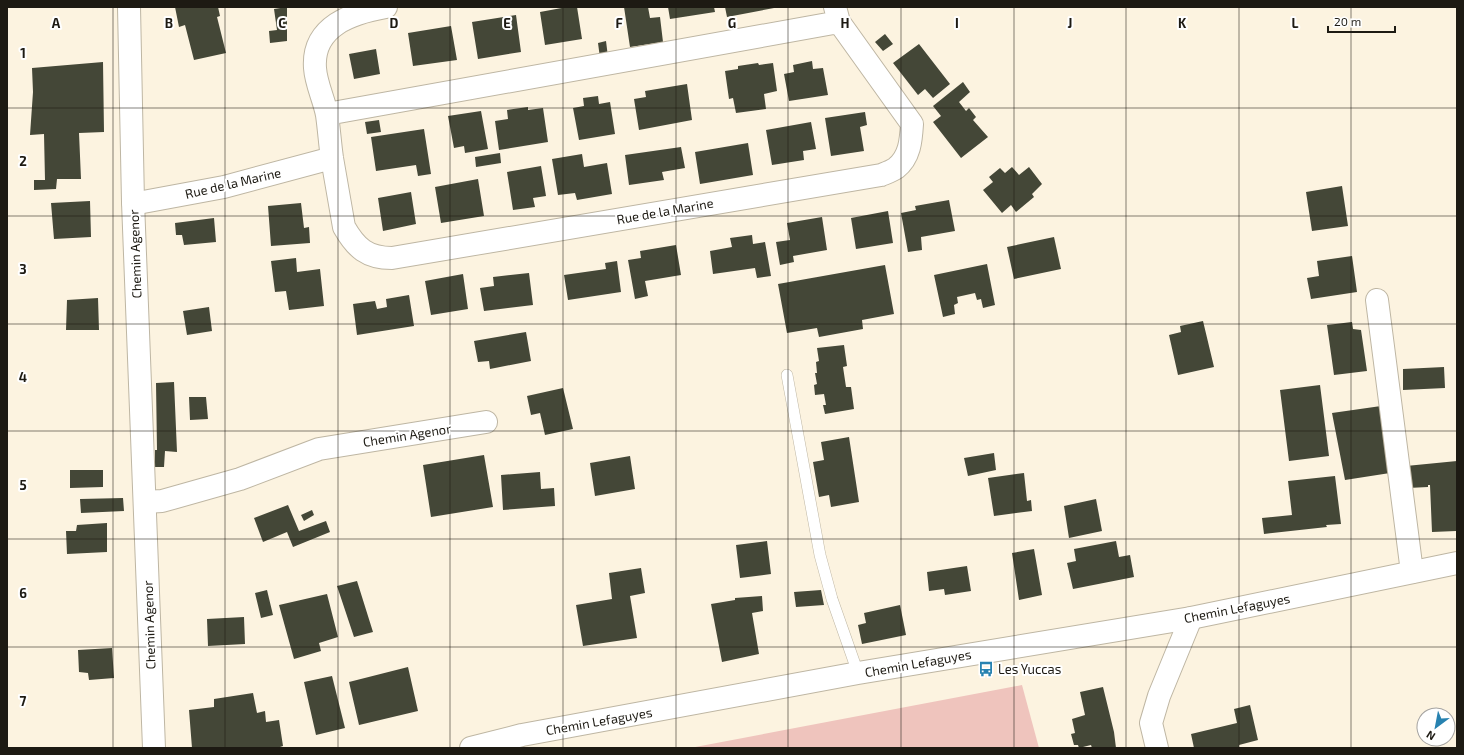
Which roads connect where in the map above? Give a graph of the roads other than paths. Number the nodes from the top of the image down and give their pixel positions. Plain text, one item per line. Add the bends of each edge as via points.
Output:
1 (129, 7) edge
2 (386, 7) edge
3 (837, 15) edge
4 (327, 114) junction
5 (332, 158) junction
6 (133, 202) junction
7 (1377, 300) dead end
8 (787, 375) dead end
9 (486, 422) dead end
10 (145, 502) junction
11 (1457, 563) edge
12 (1412, 572) junction
13 (1191, 618) junction
14 (858, 673) junction
15 (525, 742) edge
16 (154, 748) edge
17 (472, 748) edge
18 (1157, 748) edge

1 - 6 street, Chemin Agenor
2 - 4 street, Rue de la Marine via 350,16 334,25 322,38 316,52 315,68
3 - 4 street, Rue de la Marine
3 - 5 street, Rue de la Marine via 912,124 911,143 905,158 896,168 881,175 392,258 378,258 353,242 344,227
4 - 5 street, Rue de la Marine
5 - 6 street, Rue de la Marine via 224,187
6 - 10 street, Chemin Agenor
7 - 12 street
8 - 14 lane via 820,555 832,599
9 - 10 street, Chemin Agenor via 319,449 240,479 162,501
10 - 16 street, Chemin Agenor
11 - 12 street, Chemin Lefaguyes
12 - 13 street, Chemin Lefaguyes
13 - 14 street, Chemin Lefaguyes
13 - 18 street via 1159,696 1151,723
14 - 15 street, Chemin Lefaguyes
15 - 17 street, Chemin Lefaguyes

